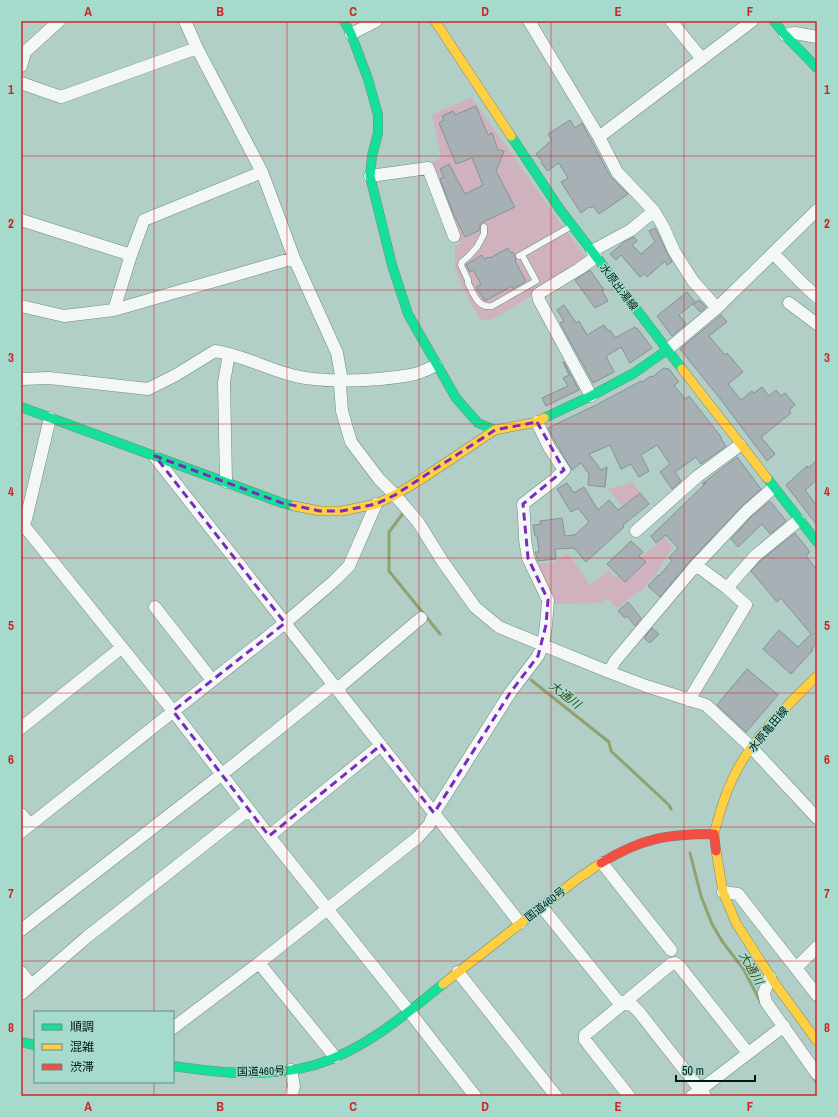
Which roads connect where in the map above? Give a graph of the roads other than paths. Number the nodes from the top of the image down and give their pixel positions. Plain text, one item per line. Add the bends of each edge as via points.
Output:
1 (59, 21) edge
2 (185, 21) edge
3 (344, 21) edge
4 (376, 21) edge
5 (435, 21) edge
6 (529, 21) edge
7 (671, 21) edge
8 (752, 21) edge
9 (774, 21) edge
10 (351, 34) junction
11 (785, 35) junction
12 (817, 37) edge
13 (197, 48) junction
14 (702, 59) junction
15 (21, 66) edge
16 (817, 68) edge
17 (21, 83) edge
18 (599, 136) junction
19 (262, 172) junction
20 (370, 176) junction
21 (817, 210) edge
22 (654, 211) junction
23 (21, 220) edge
24 (572, 226) junction
25 (484, 227) dead end
26 (454, 236) dead end
27 (773, 253) junction
28 (594, 254) junction
29 (131, 255) junction
30 (294, 258) junction
31 (817, 296) edge
32 (789, 303) dead end
33 (21, 306) edge
34 (717, 308) junction
35 (114, 310) junction
36 (817, 324) edge
37 (667, 350) junction
38 (229, 354) junction
39 (436, 365) junction
40 (21, 379) edge
41 (342, 381) junction
42 (591, 396) junction
43 (21, 407) edge
44 (50, 418) junction
45 (537, 422) junction
46 (495, 430) junction
47 (740, 445) junction
48 (155, 456) junction
49 (226, 482) junction
50 (773, 488) junction
51 (395, 495) junction
52 (376, 504) junction
53 (799, 520) junction
54 (21, 522) edge
55 (636, 531) dead end
56 (816, 540) edge
57 (696, 565) junction
58 (727, 588) junction
59 (155, 607) dead end
60 (421, 618) dead end
61 (285, 623) junction
62 (543, 646) junction
63 (121, 648) junction
64 (609, 672) junction
65 (817, 676) edge
66 (212, 680) junction
67 (335, 687) junction
68 (689, 700) junction
69 (173, 712) junction
70 (21, 728) edge
71 (381, 745) junction
72 (751, 747) junction
73 (221, 775) junction
74 (248, 810) junction
75 (434, 813) junction
76 (21, 814) edge
77 (817, 818) edge
78 (26, 829) edge
79 (714, 834) junction
80 (269, 836) junction
81 (602, 863) junction
82 (723, 892) junction
83 (542, 907) junction
84 (328, 909) junction
85 (520, 923) junction
86 (21, 930) edge
87 (817, 947) edge
88 (671, 950) dead end
89 (259, 963) junction
90 (796, 968) junction
91 (21, 972) edge
92 (458, 972) junction
93 (770, 977) junction
94 (31, 985) junction
95 (21, 994) edge
96 (817, 995) edge
97 (623, 1004) junction
98 (409, 1011) junction
99 (784, 1026) junction
100 (174, 1027) edge
101 (21, 1042) edge
102 (817, 1042) edge
103 (34, 1045) edge
104 (748, 1053) junction
105 (335, 1058) junction
106 (174, 1066) edge
107 (292, 1070) junction
108 (817, 1074) edge
109 (699, 1094) edge
110 (290, 1096) edge
111 (475, 1096) edge
112 (556, 1096) edge
113 (629, 1096) edge

1 - 15 street via 25,52
2 - 13 street
3 - 10 main road
4 - 10 street
5 - 24 main road, 水原出湯線
6 - 18 street
7 - 14 street
8 - 14 street
9 - 11 main road
10 - 20 main road via 368,78 378,115 378,133
11 - 12 street via 795,33
11 - 16 main road
13 - 17 street via 61,97
13 - 19 street
14 - 18 street
18 - 22 street via 618,172
19 - 29 street via 144,220
19 - 30 street
20 - 26 street via 428,168
20 - 39 main road via 381,228 408,314
21 - 27 street
22 - 28 street via 631,230
22 - 34 street via 693,281
23 - 29 street
24 - 25 lane via 520,256 536,281 486,308 480,305 461,266 477,247 484,234
24 - 28 main road, 水原出湯線
27 - 31 street
27 - 34 street
28 - 37 main road, 水原出湯線
28 - 42 street via 579,270 538,294
29 - 35 street
30 - 35 street
30 - 41 street via 337,353
32 - 36 street
33 - 35 street via 64,316
34 - 37 street
37 - 42 main road via 634,373
37 - 47 main road, 水原出湯線
38 - 40 street via 215,351 148,389 49,378
38 - 41 street via 289,374
38 - 49 street via 224,382
39 - 41 street via 412,375
39 - 46 main road via 456,398 478,423
41 - 51 street via 342,411 351,442 379,479
42 - 45 main road
43 - 44 main road
44 - 48 main road
44 - 54 street via 26,519
45 - 46 main road
45 - 62 street via 564,470 523,504 524,539 528,558 548,600
46 - 51 main road
47 - 50 main road, 水原出湯線
47 - 55 street via 698,476
48 - 49 main road
48 - 61 street
49 - 52 main road via 282,503 320,511 342,511
50 - 53 main road, 水原出湯線
50 - 57 street via 747,511
51 - 52 main road
51 - 62 street via 418,522 475,607 499,627
52 - 61 street via 349,566
53 - 56 main road, 水原出湯線
53 - 58 street via 755,556
54 - 63 street
57 - 58 street
57 - 64 street via 615,661
58 - 68 street via 746,605
59 - 66 street
60 - 67 street
61 - 66 street
61 - 67 street
62 - 64 street
62 - 75 street via 510,692
63 - 69 street
63 - 70 street
64 - 68 street
65 - 72 main road, 水原亀田線
66 - 69 street
67 - 71 street
67 - 73 street
68 - 72 street via 706,705
69 - 73 street
69 - 78 street
71 - 75 street
71 - 80 street
72 - 77 street
72 - 79 main road, 水原亀田線 via 726,793
73 - 74 street
73 - 86 street
74 - 80 street
74 - 94 street via 87,937
75 - 84 street via 429,825 417,838
75 - 85 street
76 - 78 street
79 - 81 main road, 国道460号 via 675,834 653,838 635,844
79 - 82 main road
80 - 84 street
81 - 83 main road, 国道460号
81 - 88 street
82 - 90 street via 738,894
82 - 93 main road via 740,930
83 - 85 main road, 国道460号
83 - 97 street via 616,999
84 - 89 street
84 - 98 street
85 - 92 main road, 国道460号
87 - 90 street
89 - 100 street
89 - 105 street
90 - 96 street
91 - 94 street
92 - 98 main road, 国道460号
92 - 112 street
93 - 99 street via 764,993 766,1002
93 - 102 main road
94 - 95 street
97 - 104 street via 675,963
97 - 109 street via 632,1005 639,1012
97 - 113 street via 584,1035 585,1040
98 - 105 main road, 国道460号 via 374,1036
98 - 111 street
99 - 104 street
99 - 108 street
101 - 103 main road
104 - 109 street
105 - 107 main road, 国道460号
106 - 107 main road, 国道460号 via 240,1073
107 - 110 street via 294,1086

